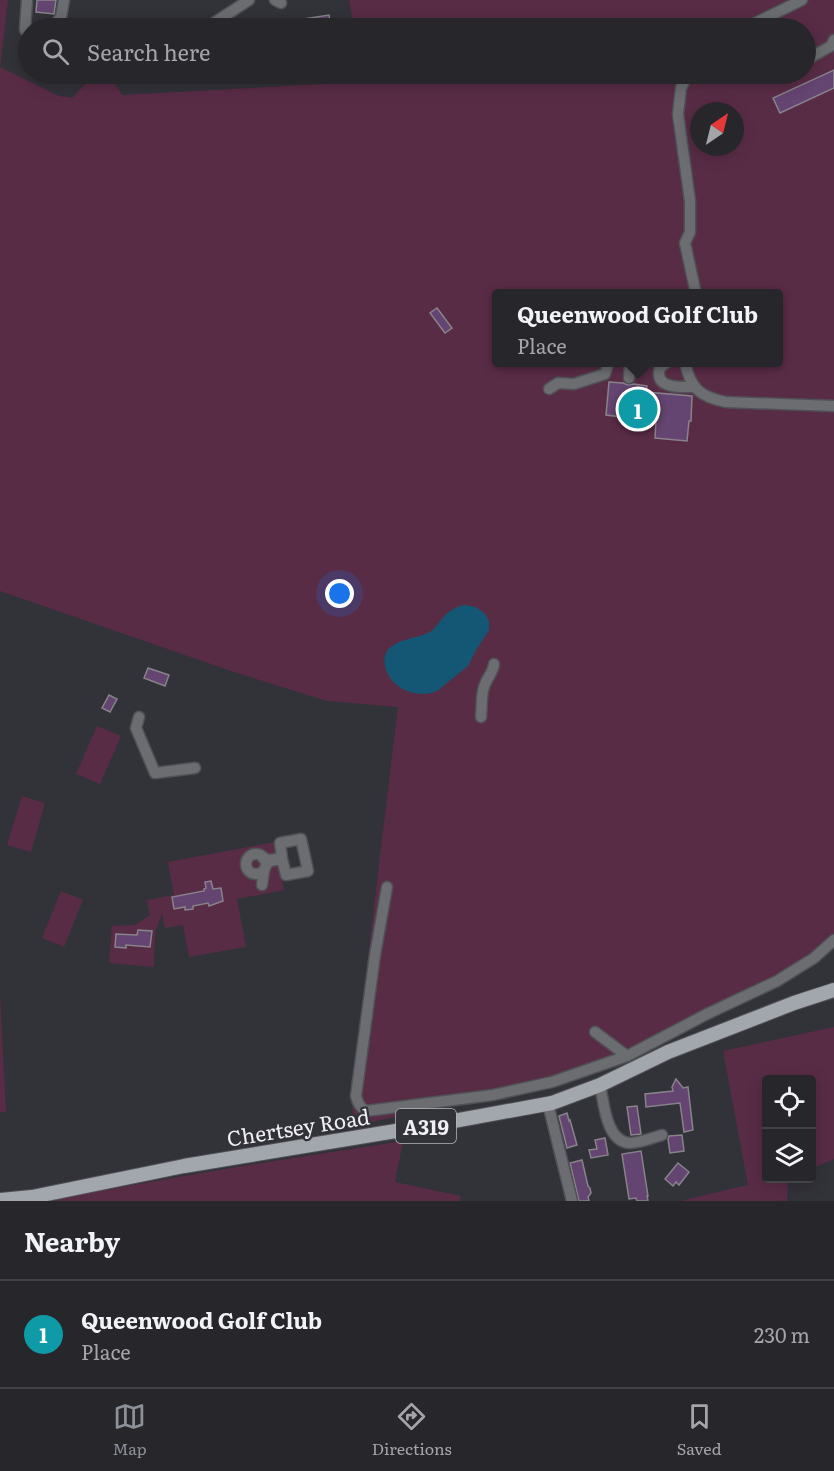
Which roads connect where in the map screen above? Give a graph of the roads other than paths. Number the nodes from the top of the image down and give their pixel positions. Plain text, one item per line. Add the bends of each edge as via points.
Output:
1 (27, 0) edge
2 (64, 0) edge
3 (249, 0) edge
4 (802, 0) edge
5 (26, 18) edge
6 (60, 18) edge
7 (221, 18) edge
8 (766, 18) edge
9 (833, 44) edge
10 (816, 54) edge
11 (683, 84) edge
12 (695, 289) edge
13 (630, 367) edge
14 (662, 367) edge
15 (686, 367) edge
16 (607, 368) dead end
17 (629, 378) dead end
18 (694, 387) junction
19 (549, 389) dead end
20 (834, 406) edge
21 (494, 664) dead end
22 (139, 717) dead end
23 (481, 717) dead end
24 (195, 768) dead end
25 (249, 845) dead end
26 (263, 862) junction
27 (262, 885) dead end
28 (387, 887) dead end
29 (834, 940) edge
30 (834, 990) edge
31 (595, 1032) dead end
32 (627, 1056) junction
33 (600, 1085) junction
34 (548, 1104) junction
35 (662, 1135) dead end
36 (0, 1200) edge
37 (572, 1201) edge

1 - 5 street
2 - 6 street
3 - 7 street
4 - 8 street
9 - 10 street
11 - 12 street via 678,114 690,201 690,232 685,243
13 - 17 street
14 - 18 street via 659,378 669,386
15 - 18 street
16 - 19 street via 605,374 574,384 561,382
18 - 20 street via 708,397 726,402
21 - 23 street via 483,691
22 - 24 street via 136,728 155,773
25 - 26 street
26 - 26 street via 282,858 280,843 301,839 308,870 286,875 282,859
26 - 27 street
28 - 32 street via 356,1096 361,1108 366,1111 493,1095 552,1082
29 - 32 street via 777,981
30 - 33 main road, Chertsey Road / A319 via 668,1052
31 - 32 street
33 - 34 main road, Chertsey Road / A319
33 - 35 street via 610,1130 616,1138 633,1143
34 - 36 main road, Chertsey Road / A319
34 - 37 street

